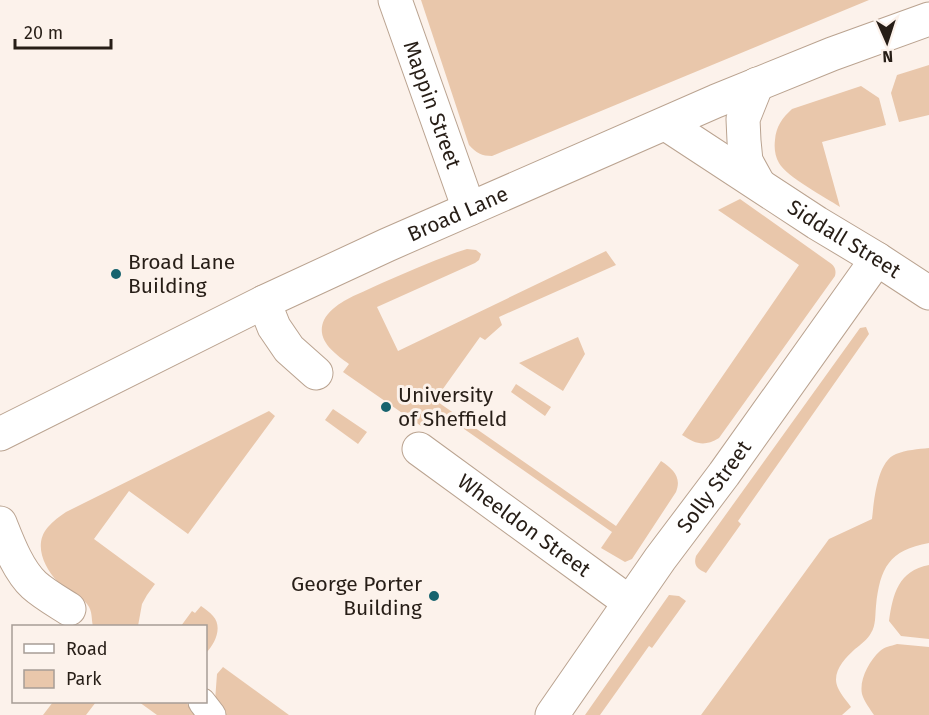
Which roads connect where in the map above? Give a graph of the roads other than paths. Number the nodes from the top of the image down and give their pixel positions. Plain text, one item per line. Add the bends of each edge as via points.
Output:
1 (395, 0) edge
2 (929, 19) edge
3 (757, 84) junction
4 (666, 124) junction
5 (758, 183) junction
6 (469, 209) junction
7 (877, 259) junction
8 (929, 293) edge
9 (264, 302) junction
10 (316, 373) dead end
11 (0, 434) edge
12 (419, 449) dead end
13 (0, 523) edge
14 (629, 602) junction
15 (69, 609) dead end
16 (203, 703) edge
17 (213, 715) edge
18 (552, 715) edge

1 - 6 street, Mappin Street
2 - 3 street, Broad Lane
3 - 4 street, Broad Lane
3 - 5 street via 743,119 746,161
4 - 5 street, Siddall Street
4 - 6 street, Broad Lane
5 - 7 street, Siddall Street
6 - 9 street, Broad Lane
7 - 8 street, Siddall Street
7 - 14 street, Solly Street
9 - 10 street via 289,349
9 - 11 street, Broad Lane
12 - 14 street, Wheeldon Street
13 - 15 street via 33,585
14 - 18 street, Solly Street
16 - 17 street

